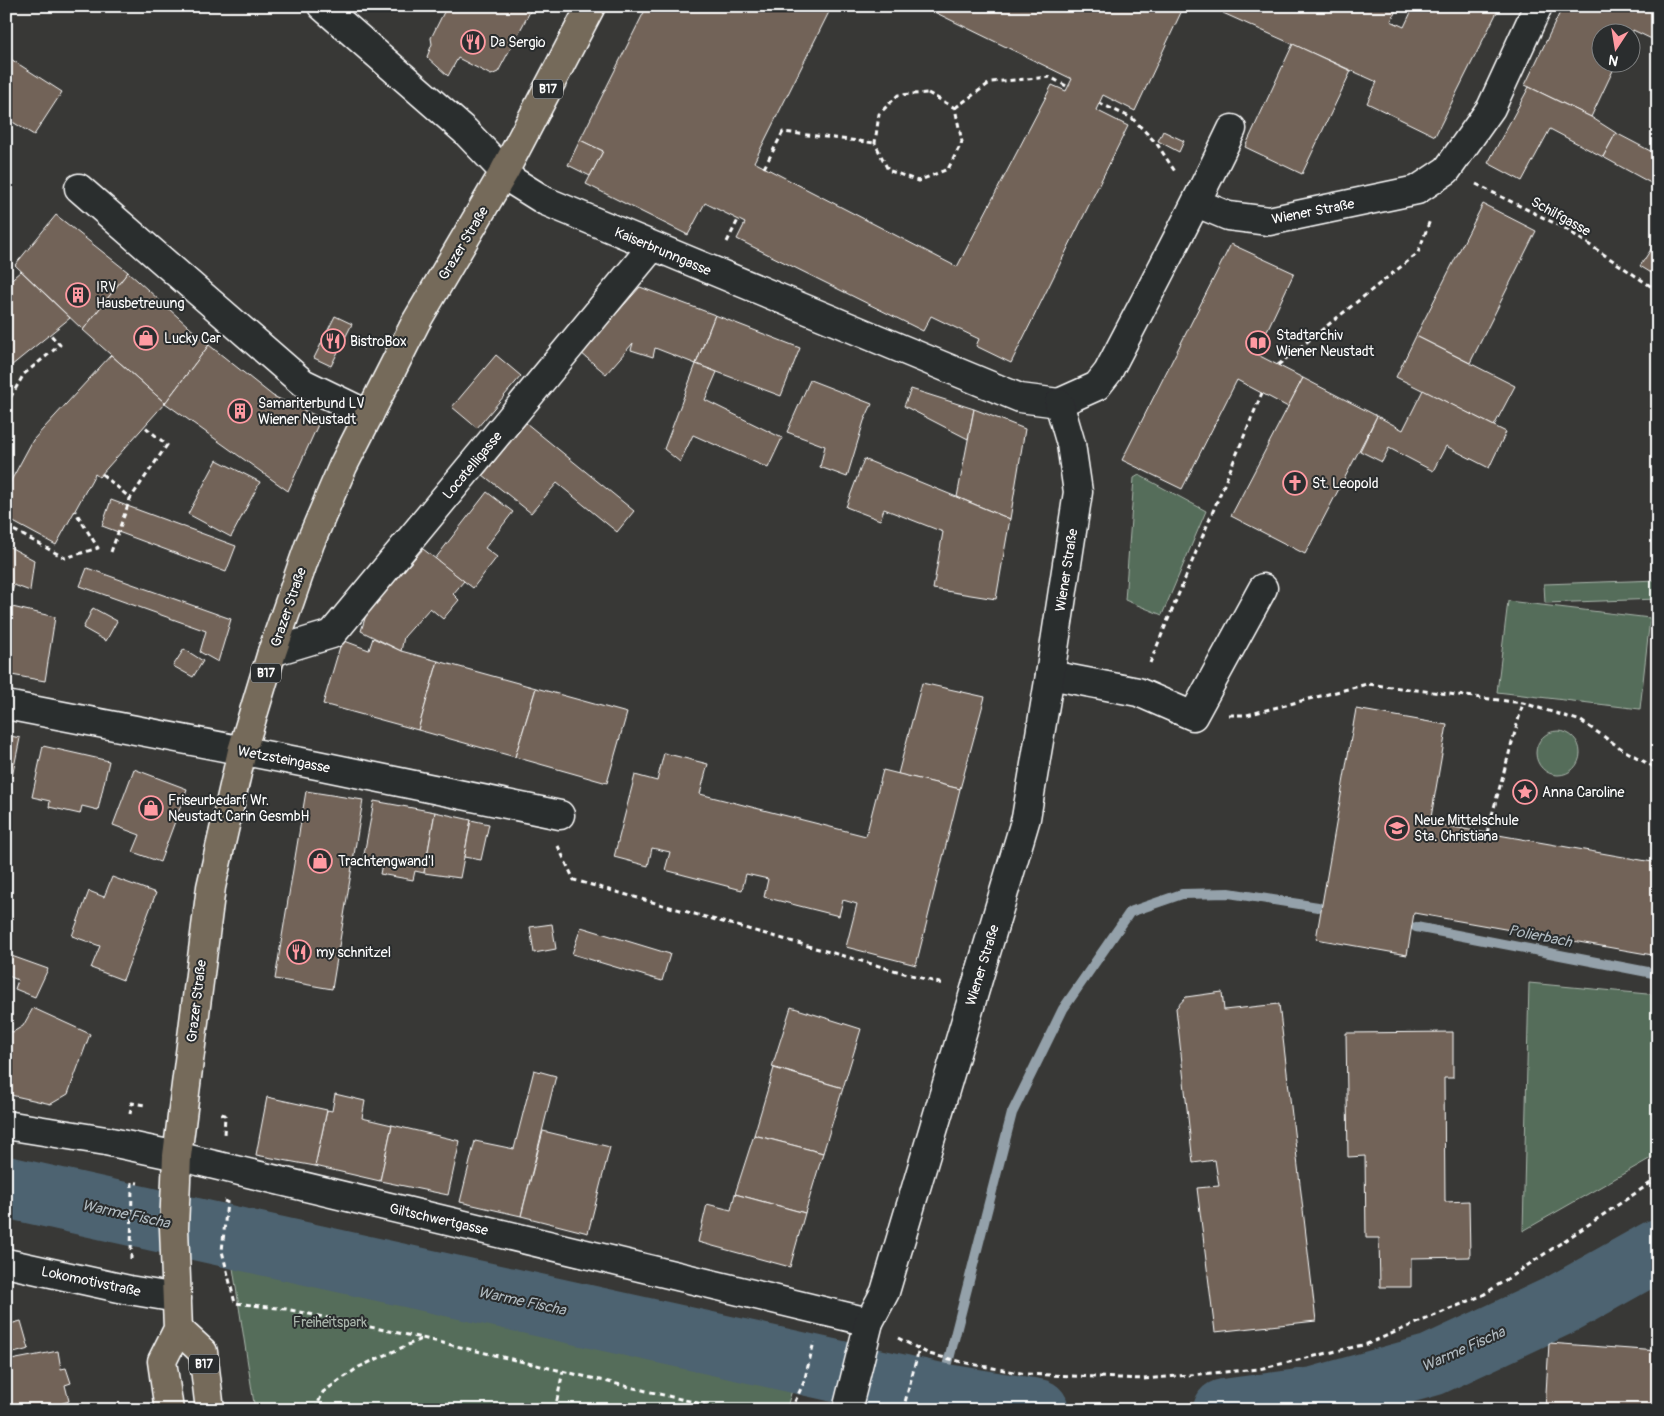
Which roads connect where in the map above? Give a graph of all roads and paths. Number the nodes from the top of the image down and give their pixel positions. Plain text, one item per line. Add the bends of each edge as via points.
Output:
1 (591, 6) edge
2 (1538, 6) edge
3 (336, 12) edge
4 (1068, 87) dead end
5 (1099, 103) dead end
6 (955, 108) junction
7 (1232, 129) dead end
8 (875, 142) junction
9 (764, 168) dead end
10 (1447, 170) junction
11 (504, 172) junction
12 (79, 188) dead end
13 (1197, 203) junction
14 (1431, 216) dead end
15 (652, 247) junction
16 (1658, 291) edge
17 (50, 334) dead end
18 (1278, 365) dead end
19 (1262, 393) dead end
20 (1059, 403) junction
21 (6, 405) edge
22 (369, 415) junction
23 (144, 426) dead end
24 (102, 474) dead end
25 (130, 498) junction
26 (75, 511) dead end
27 (6, 526) edge
28 (110, 552) dead end
29 (1263, 588) dead end
30 (272, 652) junction
31 (1050, 675) junction
32 (1138, 692) junction
33 (1524, 703) junction
34 (6, 705) edge
35 (1193, 716) junction
36 (242, 750) junction
37 (1658, 767) edge
38 (560, 815) joint
39 (1487, 833) dead end
40 (974, 993) junction
41 (146, 1105) dead end
42 (130, 1116) dead end
43 (6, 1125) edge
44 (178, 1156) junction
45 (1658, 1178) edge
46 (140, 1183) dead end
47 (221, 1201) dead end
48 (131, 1251) dead end
49 (6, 1262) edge
50 (177, 1298) junction
51 (870, 1322) junction
52 (178, 1329) junction
53 (422, 1338) junction
54 (813, 1346) dead end
55 (919, 1348) dead end
56 (929, 1354) dead end
57 (564, 1372) junction
58 (849, 1401) edge
59 (169, 1410) edge
60 (210, 1410) edge
61 (315, 1410) edge
62 (555, 1410) edge
63 (727, 1410) edge
64 (792, 1410) edge
65 (903, 1410) edge

1 - 11 main road, Grazer Straße / B17
2 - 10 street, Wiener Straße via 1491,108
3 - 11 street, Kaiserbrunngasse
4 - 6 path via 1050,77 991,82
5 - 13 path via 1132,118 1157,144
6 - 8 path via 928,93 898,95 879,114
6 - 8 path via 962,142 948,169 918,182 888,170
7 - 13 street
8 - 9 path via 783,132
10 - 13 street, Wiener Straße via 1417,190 1269,221 1228,216
10 - 16 path, Schilfgasse via 1566,229
11 - 15 street, Kaiserbrunngasse via 545,201
11 - 22 main road, Grazer Straße / B17 via 416,322
12 - 22 street via 303,383
13 - 20 street via 1108,372 1096,386
14 - 18 path via 1418,253
15 - 20 street, Kaiserbrunngasse via 1020,398
15 - 30 street, Locatelligasse via 332,634
17 - 21 path via 60,344 24,374
19 - 32 path
20 - 31 street, Wiener Straße via 1071,444 1078,492
22 - 30 main road, Grazer Straße / B17 via 310,543
23 - 25 path via 167,446
24 - 25 path
25 - 28 path
26 - 27 path via 98,548 65,558
29 - 35 street
30 - 36 main road, Grazer Straße / B17
31 - 32 street
31 - 40 street, Wiener Straße via 1026,818
32 - 35 street
33 - 35 path via 1367,684 1247,715
33 - 37 path via 1581,721 1622,749
33 - 39 path
34 - 36 street, Wetzsteingasse
36 - 38 street, Wetzsteingasse
36 - 44 main road, Grazer Straße / B17 via 211,887
38 - 40 path via 558,848 574,880
40 - 51 street, Wiener Straße via 885,1292
41 - 42 path via 132,1103
43 - 44 street, Giltschwertgasse
44 - 50 main road, Grazer Straße / B17
44 - 51 street, Giltschwertgasse
45 - 56 path via 1483,1295 1366,1344 1259,1369 1143,1378 1026,1374
46 - 48 path via 132,1182
47 - 53 path via 227,1202 222,1251 235,1303 286,1309
49 - 50 street, Lokomotivstraße
50 - 52 main road, Grazer Straße / B17
51 - 58 street, Wiener Straße
52 - 59 main road, Grazer Straße / B17 via 162,1361
52 - 60 main road, B17 via 203,1352
53 - 57 path
53 - 61 path via 359,1367 323,1392
54 - 64 path via 804,1382
55 - 65 path
57 - 62 path
57 - 63 path

